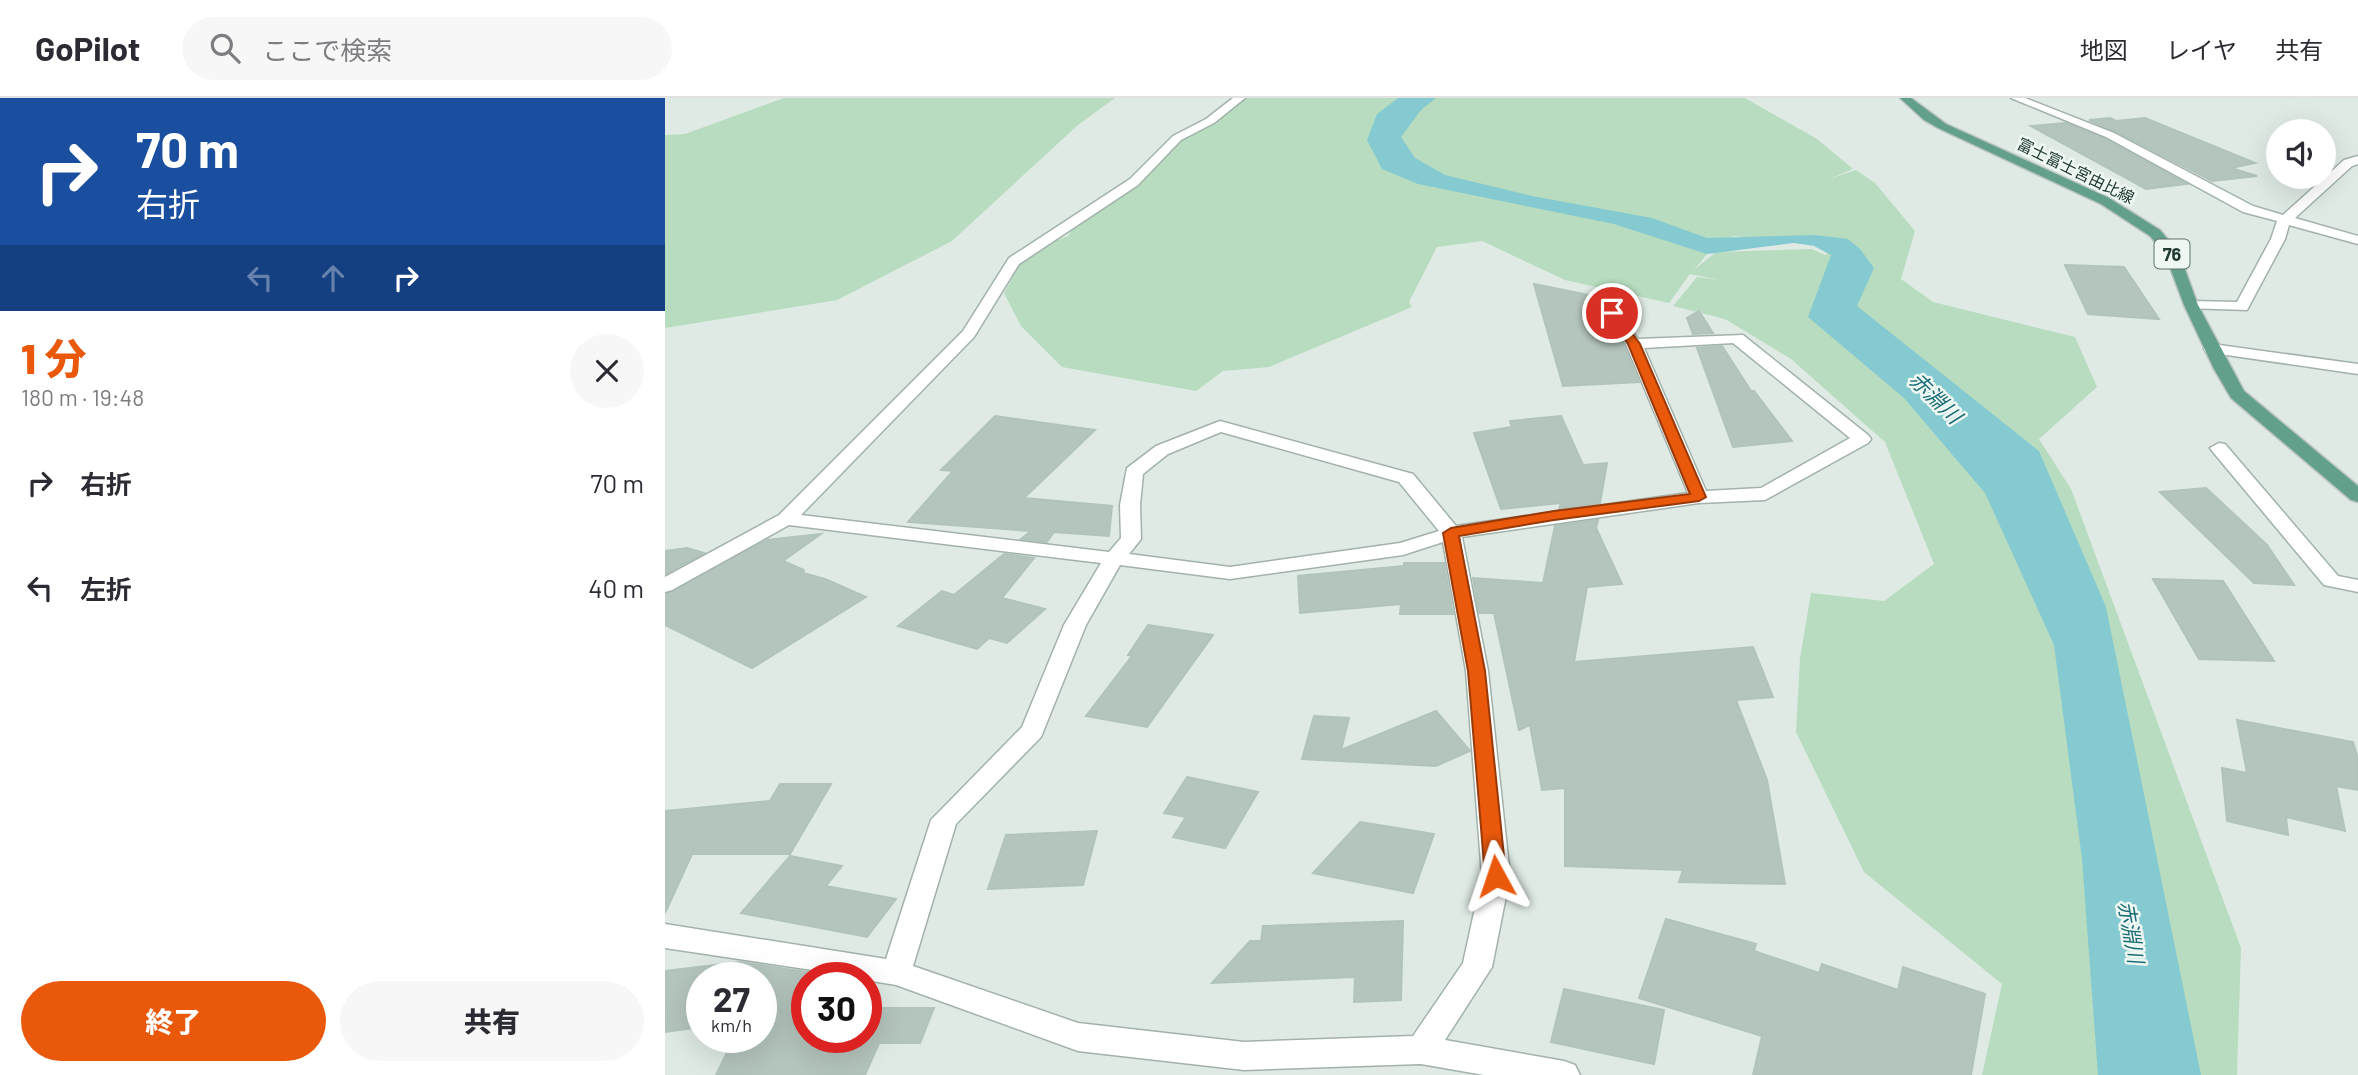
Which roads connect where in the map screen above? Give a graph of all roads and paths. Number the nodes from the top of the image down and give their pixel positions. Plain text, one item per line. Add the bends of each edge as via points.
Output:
1 (1240, 98) edge
2 (1905, 98) edge
3 (2016, 98) edge
4 (2358, 160) edge
5 (2284, 221) junction
6 (2358, 240) edge
7 (2191, 305) junction
8 (1612, 313) dead end
9 (1634, 344) junction
10 (2212, 349) junction
11 (2358, 369) edge
12 (2219, 449) dead end
13 (2358, 496) edge
14 (1699, 497) junction
15 (786, 519) junction
16 (1451, 533) junction
17 (1115, 557) junction
18 (665, 586) edge
19 (2358, 586) edge
20 (665, 936) edge
21 (896, 973) junction
22 (1421, 1051) junction
23 (1241, 1065) edge
24 (1564, 1075) edge

1 - 15 street via 1177,138 1134,182 1014,261 969,334
2 - 7 main road, 富士富士宮由比線 / 76 via 1942,126 2105,201 2144,226 2172,253
3 - 5 street via 2110,135 2248,209
4 - 5 street via 2348,163
5 - 6 street
5 - 7 street via 2242,307
7 - 10 main road, 富士富士宮由比線 / 76
8 - 9 street
9 - 14 street
9 - 14 street via 1737,338 1862,439 1765,494
10 - 11 street
10 - 13 main road, 富士富士宮由比線 / 76 via 2238,394
12 - 19 street via 2331,581
14 - 16 street
15 - 17 street
15 - 18 street
16 - 17 street via 1403,548 1230,573
16 - 17 street via 1405,478 1220,426 1163,450 1134,472 1131,539
16 - 22 street via 1477,671 1496,876 1477,967
17 - 21 street via 1076,625 1032,731 944,820
20 - 21 street
21 - 23 street via 1078,1037
22 - 23 street
22 - 24 street

